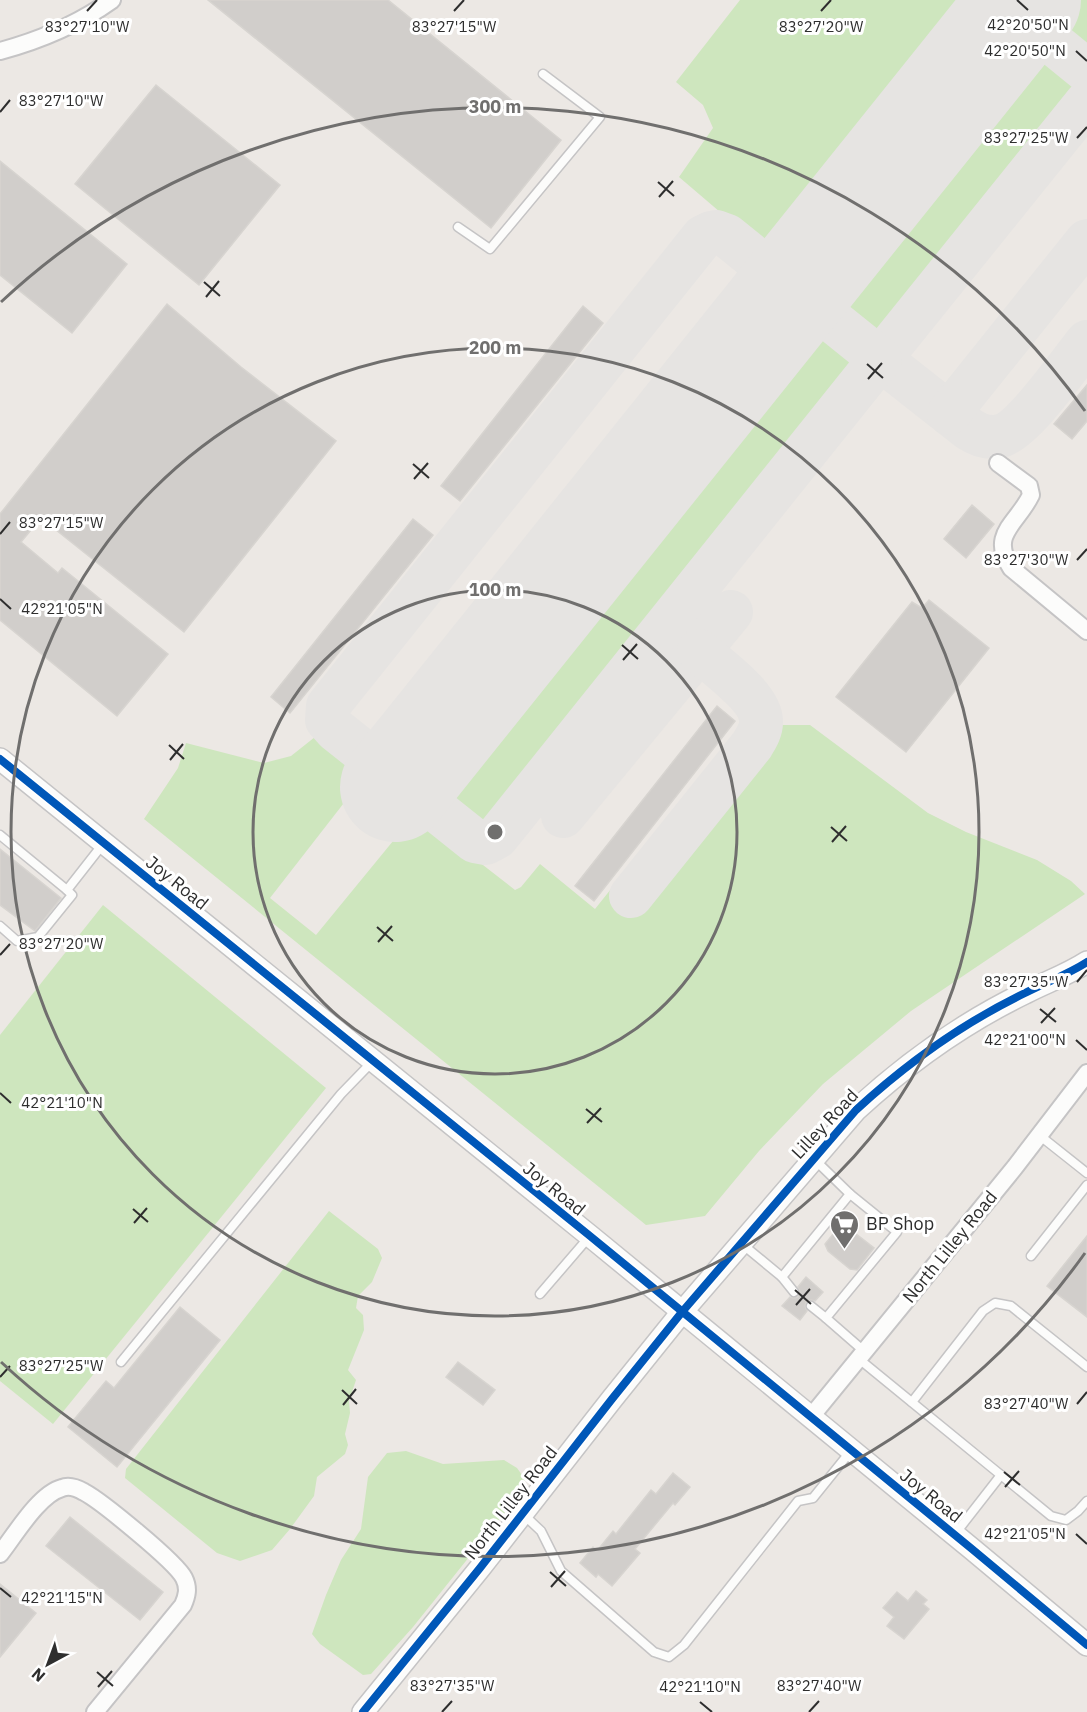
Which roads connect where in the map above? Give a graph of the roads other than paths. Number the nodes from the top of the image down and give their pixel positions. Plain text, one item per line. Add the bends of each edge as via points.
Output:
1 (112, 0) edge
2 (0, 51) edge
3 (543, 74) dead end
4 (458, 227) dead end
5 (998, 463) dead end
6 (1087, 631) edge
7 (0, 759) edge
8 (0, 835) edge
9 (104, 843) junction
10 (67, 890) junction
11 (0, 926) edge
12 (1087, 962) edge
13 (373, 1061) junction
14 (1087, 1073) edge
15 (1039, 1135) junction
16 (813, 1158) junction
17 (1087, 1173) edge
18 (1087, 1185) edge
19 (850, 1194) junction
20 (590, 1236) junction
21 (742, 1244) junction
22 (1031, 1256) dead end
23 (782, 1277) junction
24 (794, 1292) dead end
25 (540, 1294) dead end
26 (811, 1306) dead end
27 (682, 1312) junction
28 (826, 1318) junction
29 (862, 1355) junction
30 (121, 1362) dead end
31 (1087, 1367) edge
32 (912, 1402) junction
33 (810, 1418) junction
34 (851, 1451) junction
35 (1001, 1475) junction
36 (1087, 1501) edge
37 (523, 1514) junction
38 (954, 1535) junction
39 (0, 1554) edge
40 (1087, 1646) edge
41 (96, 1712) edge
42 (363, 1712) edge

1 - 2 street via 58,32
3 - 4 lane via 600,117 490,249
5 - 6 street via 1029,486 1031,495 1001,543 1003,555 1011,568
7 - 9 street, Joy Road
8 - 10 lane
9 - 10 lane
9 - 13 street, Joy Road
10 - 11 lane via 72,895 38,937 18,941
12 - 16 street, Lilley Road via 959,1030 923,1054 856,1110
13 - 20 street, Joy Road
13 - 30 lane via 341,1094
14 - 15 street, North Lilley Road
15 - 17 lane
15 - 29 street, North Lilley Road
16 - 19 lane
16 - 21 street, Lilley Road
18 - 22 lane
19 - 23 lane
19 - 28 lane via 897,1232
20 - 25 lane
20 - 27 street, Joy Road
21 - 23 lane
21 - 27 street, Lilley Road
23 - 24 lane
26 - 28 lane
27 - 33 street, Joy Road
27 - 37 street, North Lilley Road
28 - 29 lane
29 - 32 lane
29 - 33 street, North Lilley Road
31 - 32 lane via 1011,1306 995,1303 983,1311
32 - 35 lane
33 - 34 street, Joy Road
34 - 37 lane via 813,1498 798,1501 684,1645 669,1657 654,1652 561,1571 541,1531
34 - 38 street, Joy Road
35 - 36 lane via 1051,1516 1066,1520
35 - 38 lane
37 - 42 street, North Lilley Road
38 - 40 street, Joy Road
39 - 41 street via 42,1501 52,1492 73,1487 92,1496 184,1577 187,1595 183,1605

